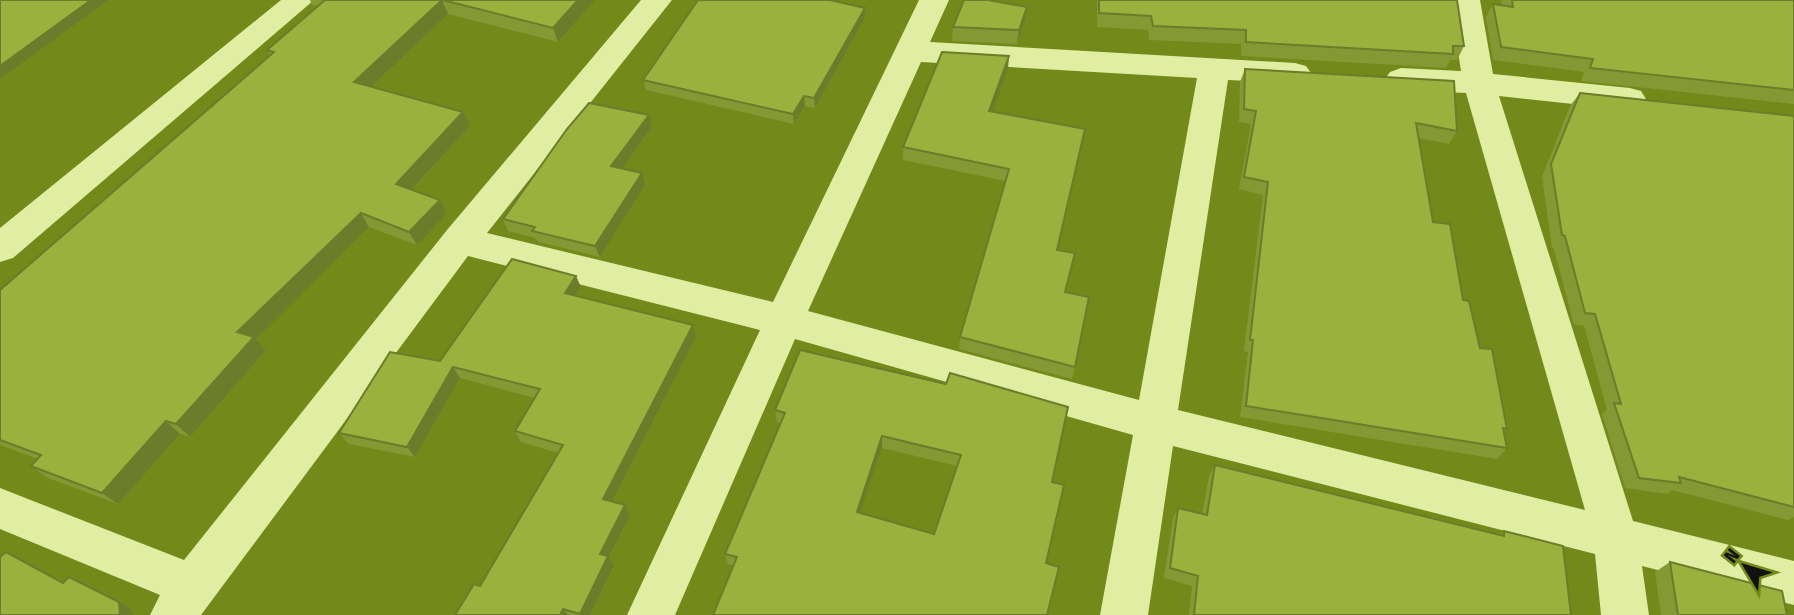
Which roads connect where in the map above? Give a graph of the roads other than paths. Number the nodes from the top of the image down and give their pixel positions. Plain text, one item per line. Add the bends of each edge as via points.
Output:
1 (299, 0) edge
2 (657, 0) edge
3 (934, 0) edge
4 (1465, 0) edge
5 (909, 51) junction
6 (1214, 69) junction
7 (1326, 75) edge
8 (1367, 77) edge
9 (1479, 83) junction
10 (1657, 102) edge
11 (460, 240) junction
12 (0, 248) edge
13 (784, 320) junction
14 (1156, 423) junction
15 (0, 508) edge
16 (1616, 540) junction
17 (1794, 583) edge
18 (184, 601) edge
19 (651, 615) edge
20 (1124, 615) edge
21 (1625, 615) edge

1 - 12 street
2 - 11 street
3 - 5 street
4 - 9 street
5 - 6 street
5 - 13 street
6 - 7 street
6 - 14 street
8 - 9 street
9 - 10 street
9 - 16 street
11 - 13 street
11 - 18 street
13 - 14 street
13 - 19 street
14 - 16 street
14 - 20 street
15 - 18 street
16 - 17 street
16 - 21 street

